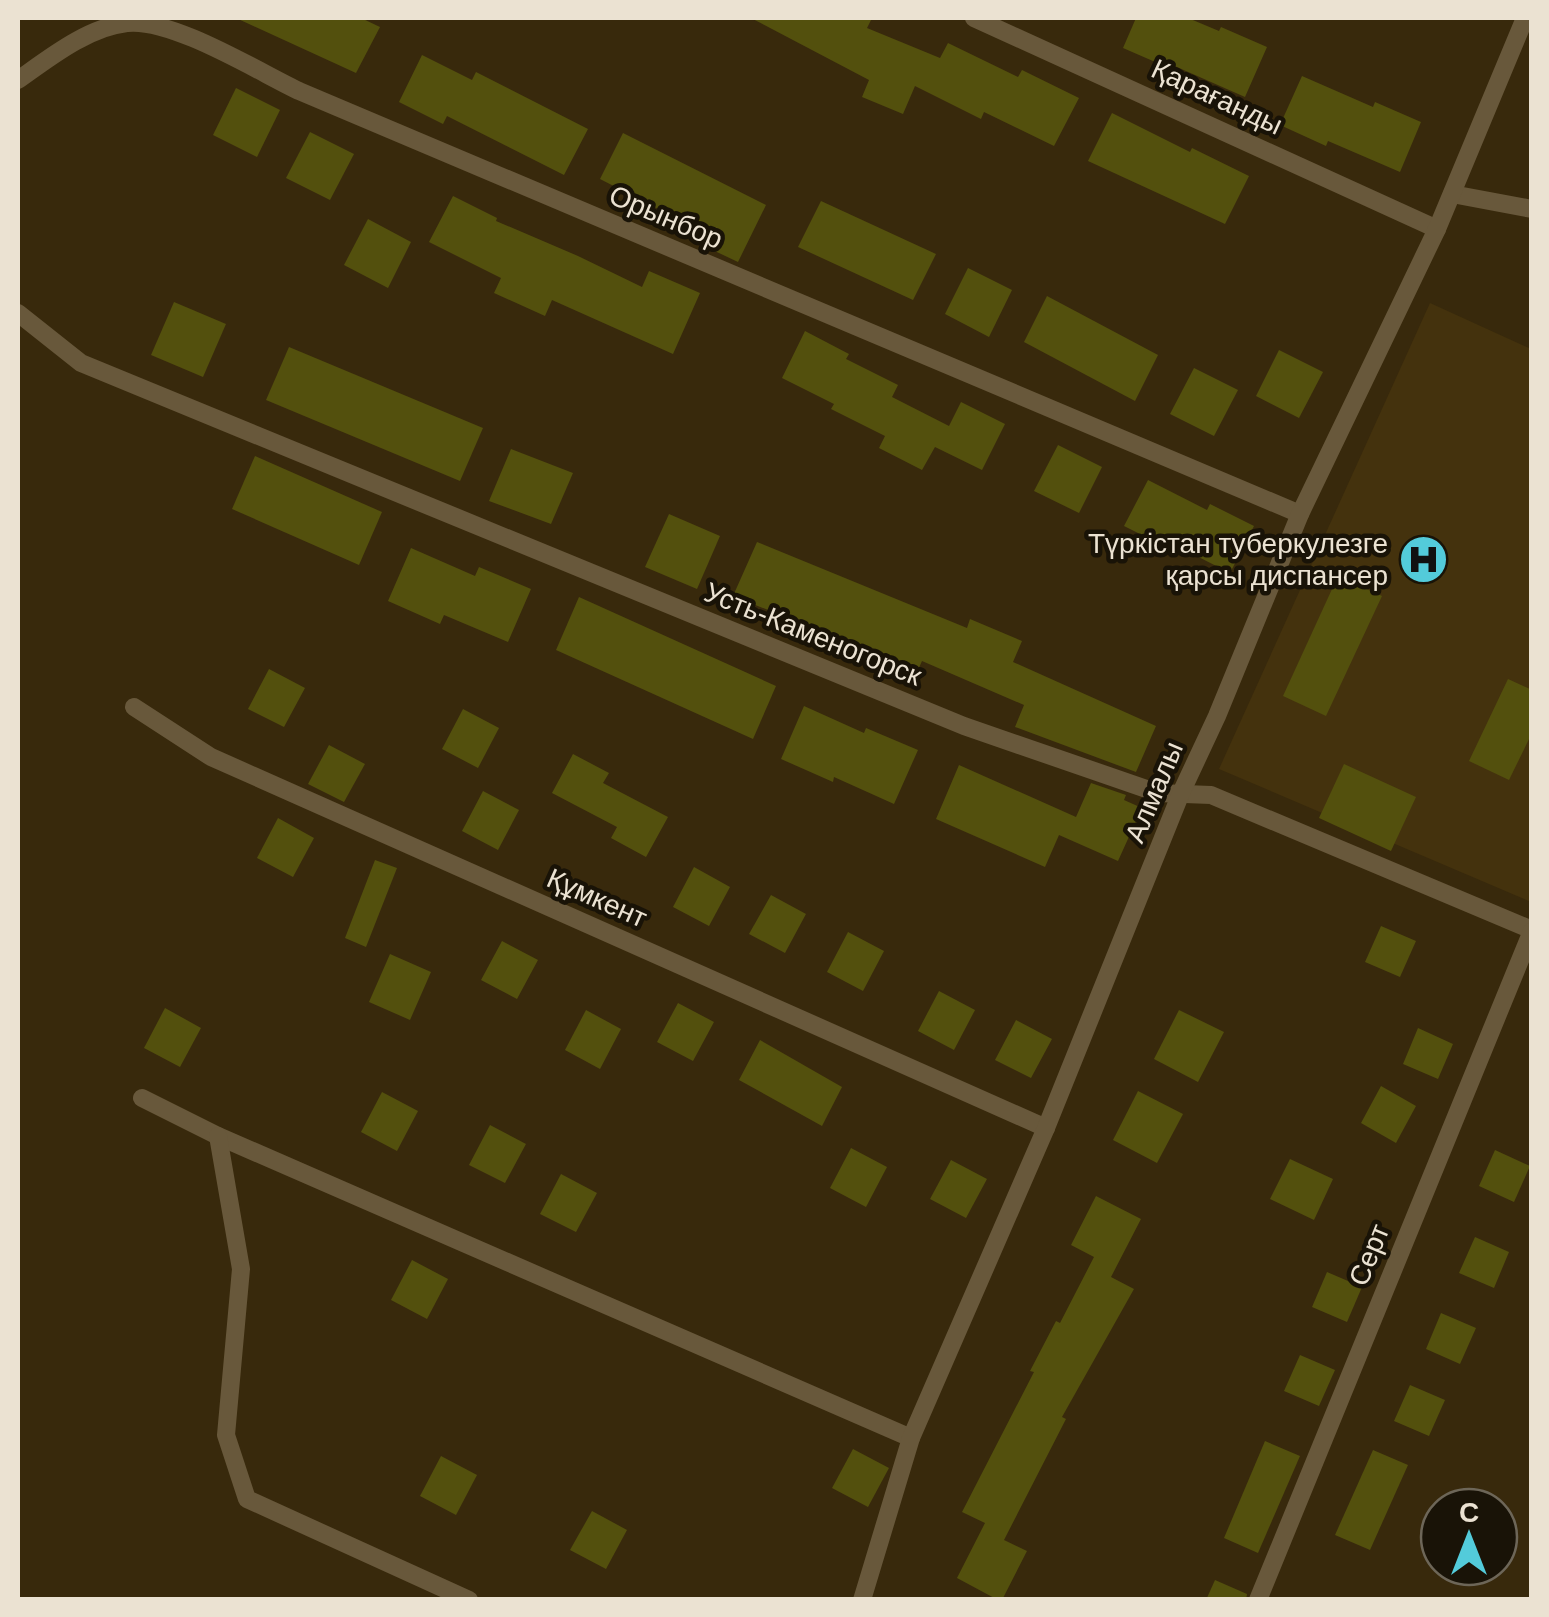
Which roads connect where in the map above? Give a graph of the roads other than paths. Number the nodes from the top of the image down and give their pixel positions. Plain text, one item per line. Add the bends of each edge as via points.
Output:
1 (974, 18) edge
2 (1525, 18) edge
3 (18, 80) edge
4 (1452, 194) junction
5 (1532, 209) edge
6 (1437, 229) junction
7 (18, 313) edge
8 (1300, 514) junction
9 (134, 707) dead end
10 (1181, 793) junction
11 (1532, 931) edge
12 (142, 1098) dead end
13 (1046, 1128) junction
14 (218, 1136) junction
15 (912, 1438) junction
16 (468, 1600) edge
17 (862, 1600) edge
18 (1258, 1600) edge

1 - 6 street, Қарағанды
2 - 4 street, Алмалы
3 - 8 street, Орынбор via 114,26 167,27 300,91
4 - 5 street
4 - 6 street, Алмалы
6 - 8 street, Алмалы
7 - 10 street, Усть-Каменогорск via 81,364 964,726 1158,792
8 - 10 street, Алмалы
9 - 13 street, Құмкент via 212,756
10 - 11 street, Усть-Каменогорск via 1210,795
10 - 13 street, Алмалы
11 - 18 street, Серт
12 - 14 street
13 - 15 street, Алмалы
14 - 15 street
14 - 16 street via 241,1269 226,1435 248,1499
15 - 17 street, Алмалы

